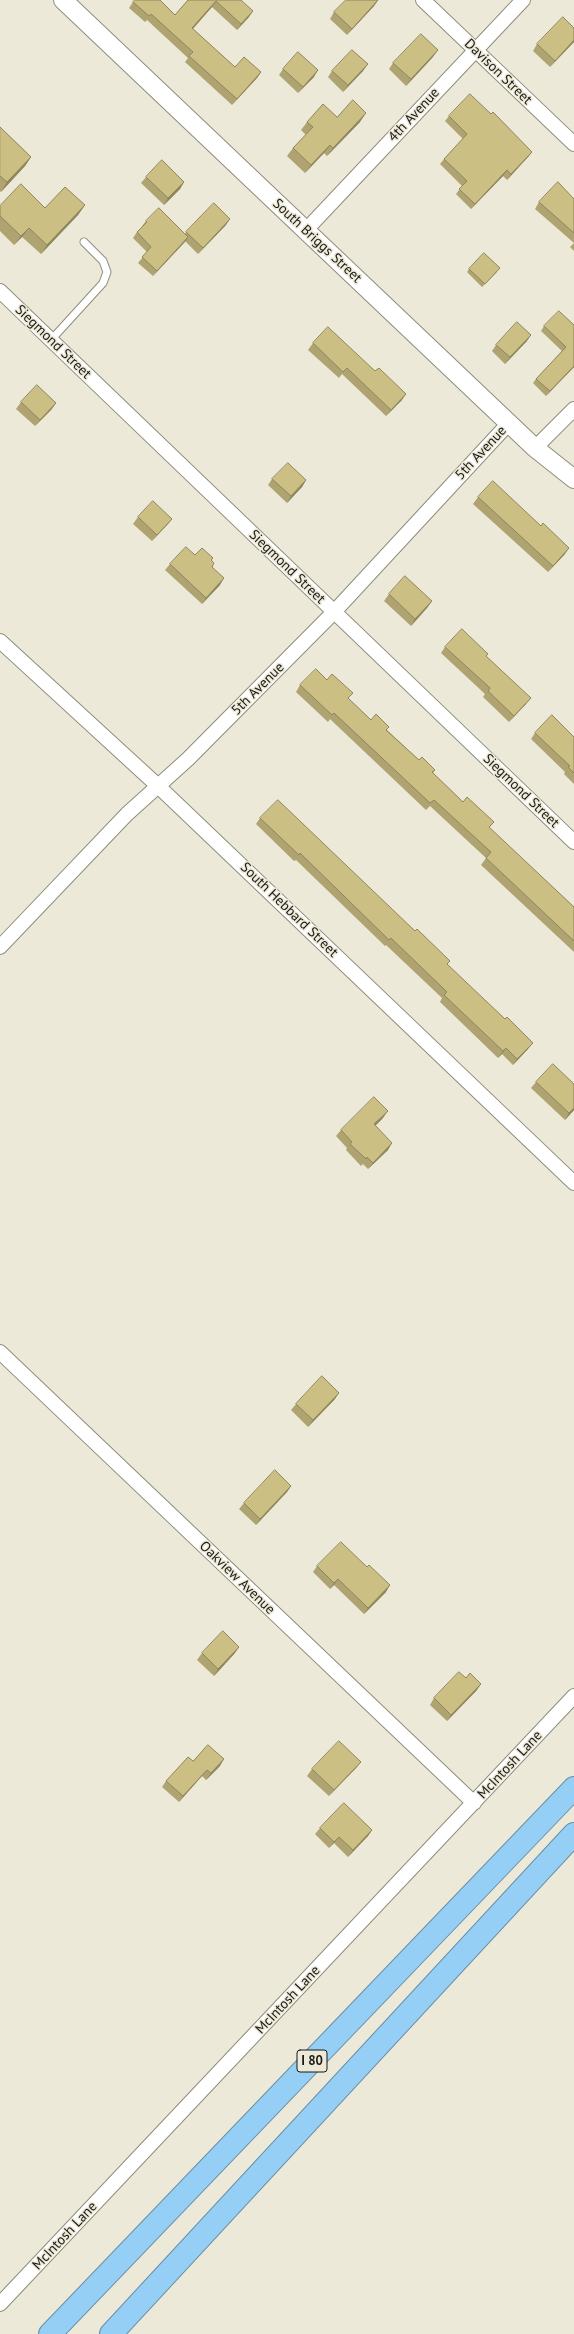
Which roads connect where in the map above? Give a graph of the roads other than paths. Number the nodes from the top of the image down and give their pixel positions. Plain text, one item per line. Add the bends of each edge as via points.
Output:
1 (63, 0) edge
2 (423, 0) edge
3 (522, 0) edge
4 (475, 50) junction
5 (574, 144) edge
6 (306, 230) junction
7 (84, 242) dead end
8 (0, 291) edge
9 (51, 340) junction
10 (574, 409) edge
11 (509, 423) junction
12 (535, 448) junction
13 (574, 479) edge
14 (334, 612) junction
15 (0, 641) edge
16 (157, 785) junction
17 (574, 842) edge
18 (0, 947) edge
19 (574, 1183) edge
20 (0, 1352) edge
21 (574, 1696) edge
22 (574, 1788) edge
23 (474, 1804) junction
24 (574, 1834) edge
25 (0, 2304) edge
26 (50, 2334) edge
27 (111, 2334) edge

1 - 6 street, South Briggs Street
2 - 4 street, Davison Street
3 - 4 street, 4th Avenue
4 - 5 street, Davison Street
4 - 6 street, 4th Avenue
6 - 11 street, South Briggs Street
7 - 9 lane via 103,261 107,272 103,283
8 - 9 street, Siegmond Street
9 - 14 street, Siegmond Street
10 - 12 street
11 - 12 street, South Briggs Street
11 - 14 street, 5th Avenue
12 - 13 street, South Briggs Street
14 - 16 street, 5th Avenue via 188,760
14 - 17 street, Siegmond Street
15 - 16 street, South Hebbard Street
16 - 18 street, 5th Avenue
16 - 19 street, South Hebbard Street
20 - 23 street, Oakview Avenue
21 - 23 street, McIntosh Lane
22 - 26 highway, I 80
23 - 25 street, McIntosh Lane
24 - 27 highway, I 80

